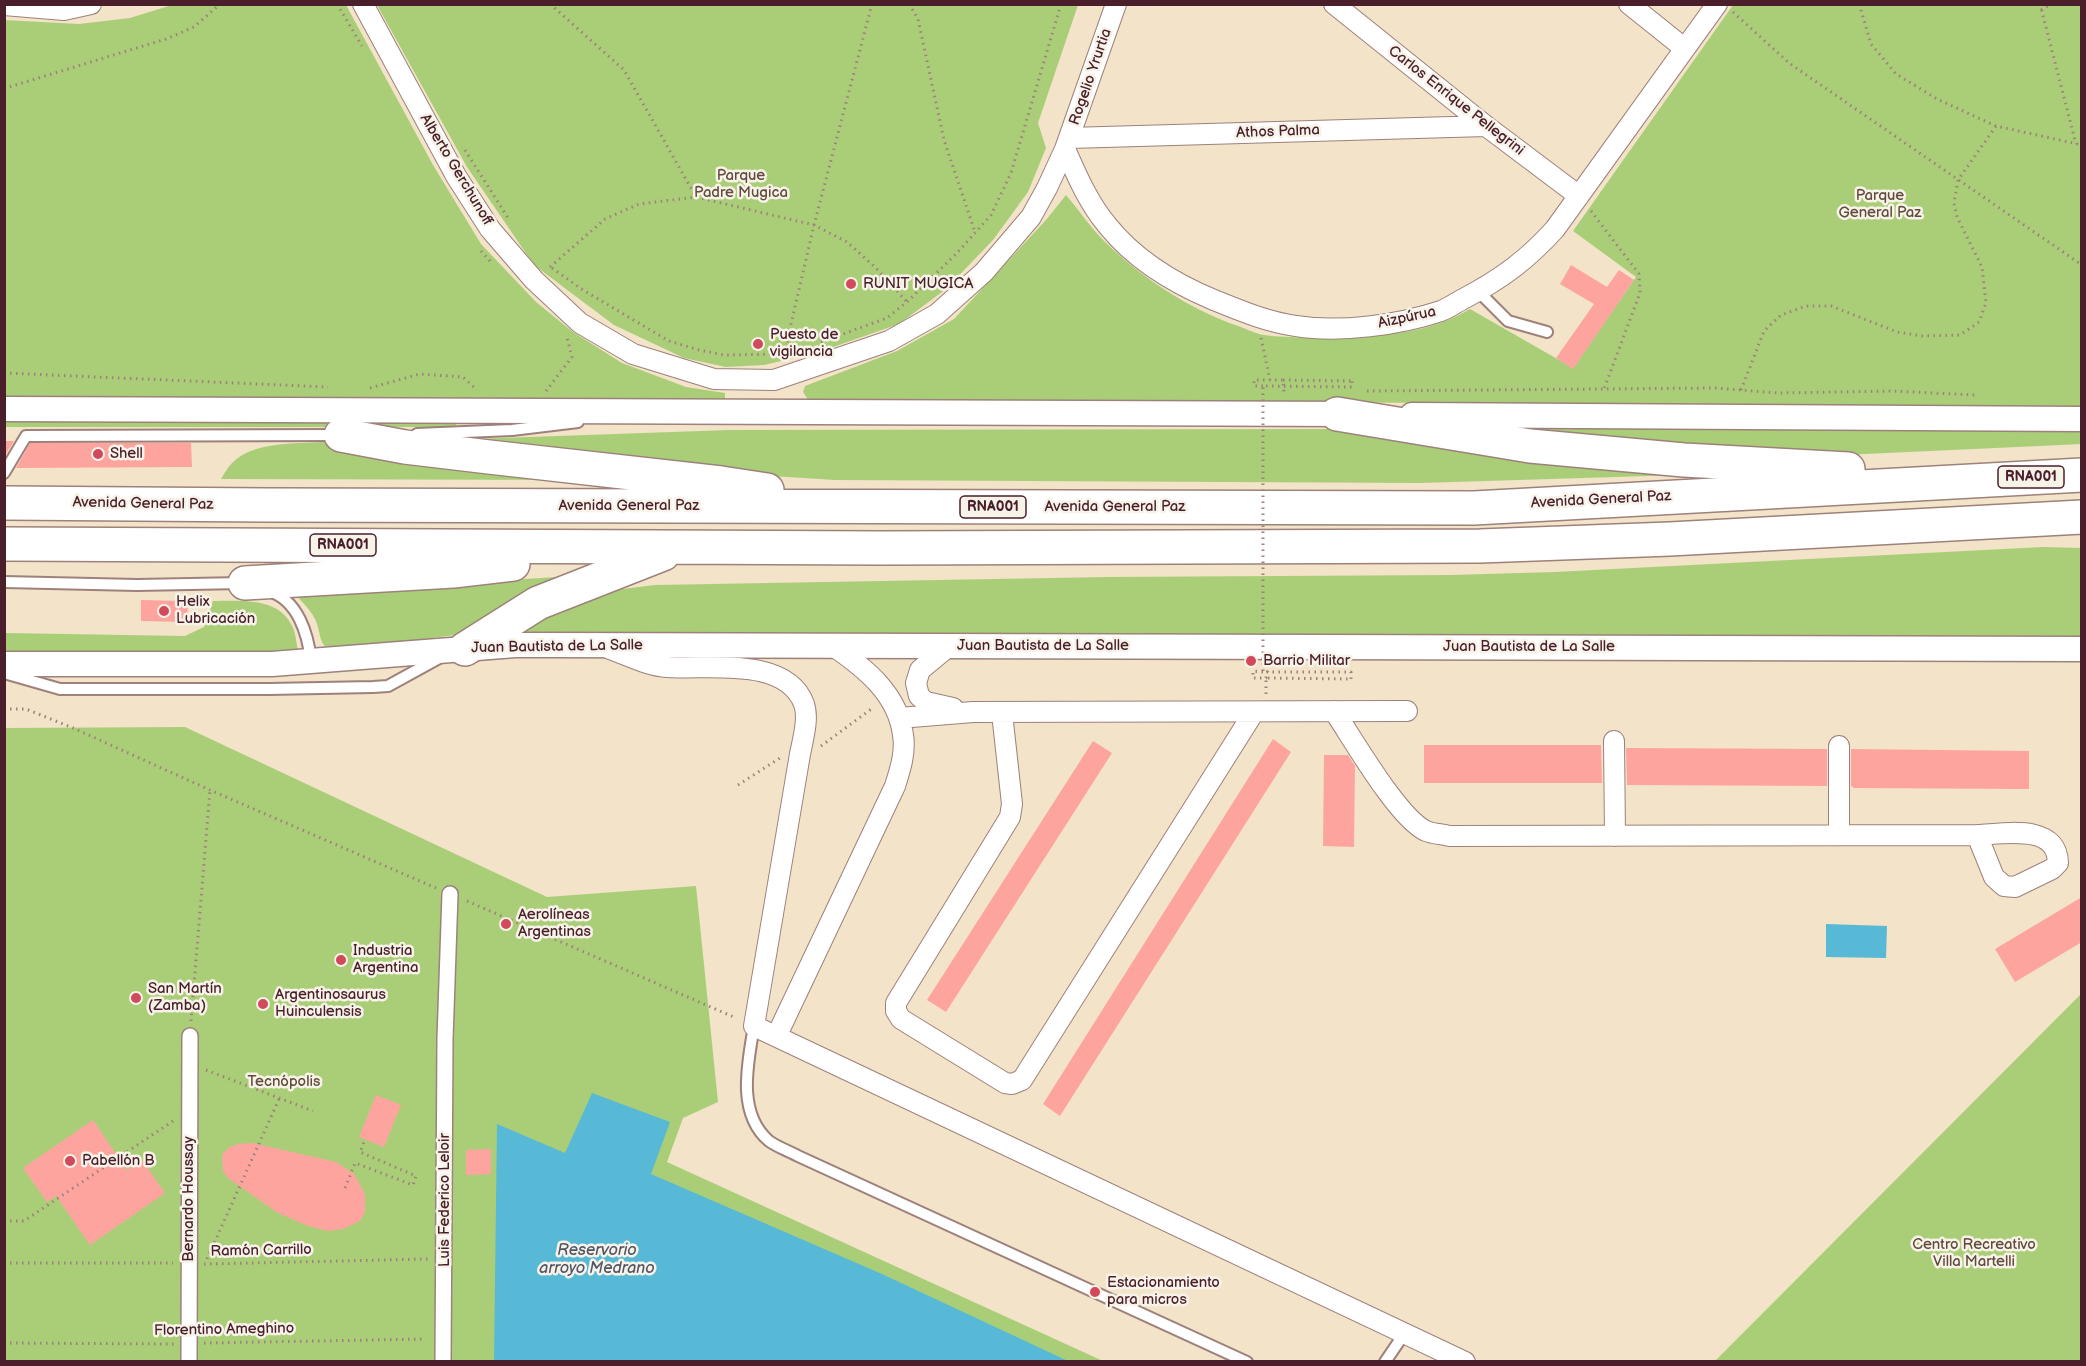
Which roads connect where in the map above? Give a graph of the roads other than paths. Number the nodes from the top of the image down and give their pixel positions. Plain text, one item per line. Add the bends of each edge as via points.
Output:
1 (91, 4) edge
2 (363, 4) edge
3 (1116, 4) edge
4 (1334, 4) edge
5 (1629, 4) edge
6 (1717, 4) edge
7 (4, 5) edge
8 (1684, 48) junction
9 (1486, 126) junction
10 (1067, 144) junction
11 (1579, 196) junction
12 (1478, 291) junction
13 (1547, 332) dead end
14 (774, 380) junction
15 (1344, 403) junction
16 (4, 410) edge
17 (658, 411) junction
18 (773, 412) junction
19 (2082, 418) edge
20 (341, 435) junction
21 (4, 473) edge
22 (2082, 475) edge
23 (1981, 479) junction
24 (4, 503) edge
25 (876, 506) junction
26 (2082, 517) edge
27 (4, 544) edge
28 (682, 547) junction
29 (4, 582) edge
30 (245, 583) junction
31 (599, 645) junction
32 (833, 646) junction
33 (949, 646) junction
34 (459, 649) junction
35 (2082, 649) edge
36 (311, 661) junction
37 (4, 664) edge
38 (4, 673) edge
39 (1334, 711) junction
40 (1407, 711) dead end
41 (973, 712) junction
42 (1254, 712) junction
43 (1002, 713) junction
44 (899, 718) junction
45 (1614, 741) dead end
46 (1839, 746) dead end
47 (1839, 835) junction
48 (1977, 835) dead end
49 (1615, 836) junction
50 (450, 894) road end
51 (754, 1026) junction
52 (777, 1035) junction
53 (190, 1036) road end
54 (1404, 1334) junction
55 (189, 1362) edge
56 (443, 1362) edge
57 (1247, 1362) edge
58 (1386, 1362) edge
59 (1465, 1362) edge

1 - 7 street via 64,10
2 - 14 street, Alberto Gerchunoff via 484,220 557,302 580,323 633,354 714,379
3 - 10 street, Rogelio Yrurtia
4 - 9 street, Carlos Enrique Pellegrini
5 - 8 street
6 - 8 street, Aizpúrua
8 - 11 street, Aizpúrua
9 - 10 street, Athos Palma
9 - 11 street, Carlos Enrique Pellegrini
10 - 12 street, Aizpúrua via 1086,196 1131,250 1160,273 1193,291 1257,318 1296,326 1363,327 1442,310
10 - 14 street, Alberto Gerchunoff via 1031,217 984,272 937,314 889,341
11 - 12 street, Aizpúrua via 1534,253
12 - 13 lane via 1508,321
14 - 18 street
15 - 18 street
15 - 19 street via 1594,416
15 - 23 highway via 1530,446
16 - 17 street
17 - 18 street
17 - 20 lane via 512,430
20 - 21 lane via 26,436
20 - 25 highway via 405,447 721,483
22 - 23 highway, Avenida General Paz / RNA001
23 - 25 highway, Avenida General Paz / RNA001 via 1474,508
24 - 25 highway, Avenida General Paz / RNA001
26 - 28 highway, RNA001 via 1480,546
27 - 28 highway, RNA001
28 - 30 highway via 453,571
28 - 34 highway via 538,603
29 - 30 lane
30 - 36 lane via 286,600 299,616
31 - 32 street, Juan Bautista de La Salle
31 - 34 street, Juan Bautista de La Salle
31 - 51 street via 663,667 758,670 789,682 804,704 806,716
32 - 33 street, Juan Bautista de La Salle
32 - 44 street via 868,671 889,697
33 - 35 street, Juan Bautista de La Salle
33 - 41 street via 920,670 916,683 919,696 926,702
34 - 36 street, Juan Bautista de La Salle
34 - 38 lane via 388,686 373,687 60,689
36 - 37 street, Juan Bautista de La Salle
39 - 40 street
39 - 42 street
39 - 49 street via 1393,800 1408,819 1426,831 1449,836
41 - 43 street
41 - 44 street
42 - 43 street
42 - 43 street via 1023,1080 1012,1084 901,1019 896,1011 896,1003 1010,817
44 - 52 street via 904,737 895,786
45 - 49 street
46 - 47 street
47 - 48 street
47 - 49 street
50 - 56 street, Luis Federico Leloir
51 - 52 street
51 - 57 lane via 748,1062 748,1103 769,1141
52 - 54 street
53 - 55 street, Bernardo Houssay via 197,1264
54 - 58 lane
54 - 59 street

